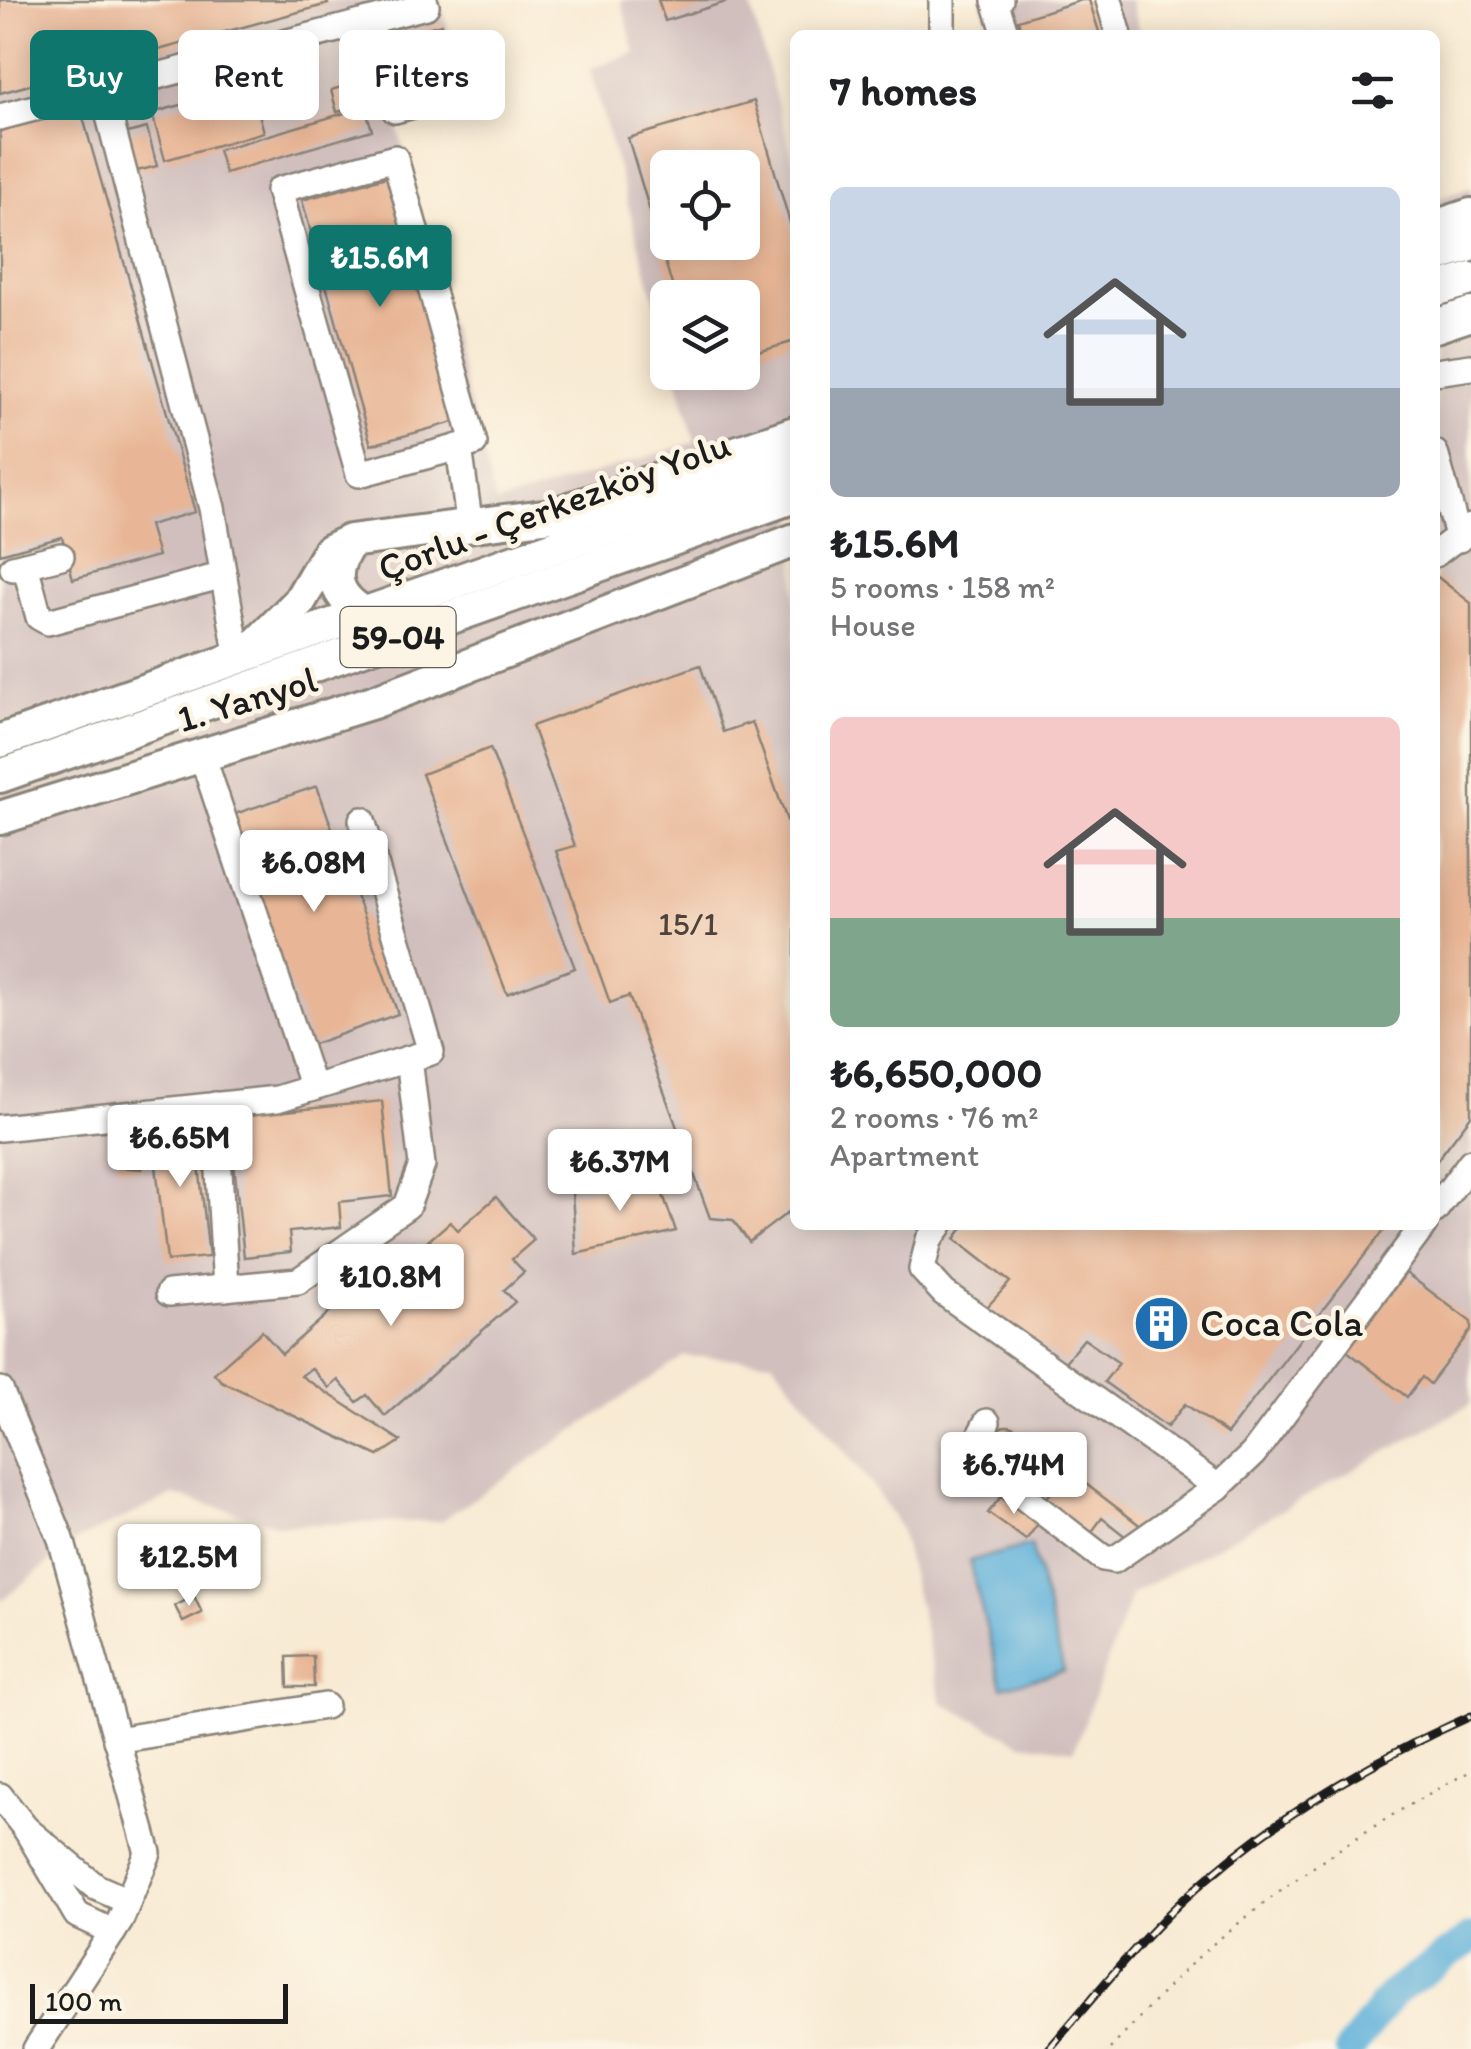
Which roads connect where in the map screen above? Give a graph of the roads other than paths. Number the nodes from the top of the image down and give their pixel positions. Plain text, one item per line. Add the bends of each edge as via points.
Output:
1 (424, 0) edge
2 (942, 0) edge
3 (1000, 0) edge
4 (1109, 0) edge
5 (369, 21) junction
6 (372, 30) edge
7 (942, 30) edge
8 (1004, 30) edge
9 (1118, 30) edge
10 (158, 78) edge
11 (30, 110) edge
12 (0, 117) edge
13 (109, 120) edge
14 (1471, 215) edge
15 (1440, 225) edge
16 (1471, 245) edge
17 (1440, 254) edge
18 (1471, 279) edge
19 (1440, 288) edge
20 (1471, 314) edge
21 (1440, 324) edge
22 (1471, 367) edge
23 (1440, 371) edge
24 (790, 434) edge
25 (460, 447) junction
26 (790, 464) edge
27 (1440, 465) edge
28 (790, 498) edge
29 (470, 528) junction
30 (1467, 532) edge
31 (350, 541) junction
32 (790, 542) edge
33 (1440, 551) edge
34 (61, 556) dead end
35 (224, 575) junction
36 (368, 614) junction
37 (242, 657) junction
38 (70, 717) junction
39 (0, 728) edge
40 (0, 742) edge
41 (202, 755) junction
42 (0, 776) edge
43 (0, 818) edge
44 (362, 820) dead end
45 (409, 1059) junction
46 (312, 1088) junction
47 (215, 1105) junction
48 (0, 1128) edge
49 (1471, 1162) edge
50 (1440, 1203) edge
51 (936, 1230) edge
52 (1420, 1230) edge
53 (226, 1288) junction
54 (169, 1293) dead end
55 (0, 1390) edge
56 (987, 1422) dead end
57 (1218, 1488) junction
58 (325, 1706) dead end
59 (116, 1740) junction
60 (0, 1796) edge
61 (26, 1829) junction
62 (128, 1901) junction
63 (113, 1932) junction
64 (36, 2049) edge

1 - 5 street via 426,6
2 - 7 street
3 - 8 street via 995,1
4 - 9 street
5 - 6 street
5 - 10 street
11 - 12 street
13 - 35 street
14 - 15 main road
16 - 17 main road
18 - 19 main road
20 - 21 main road
22 - 23 street
24 - 29 main road via 552,515
25 - 25 street via 474,443 394,158 279,190 358,474
25 - 29 street
26 - 36 main road, Çorlu - Çerkezköy Yolu / 59-04
27 - 30 street
28 - 42 main road, Çorlu - Çerkezköy Yolu / 59-04
29 - 31 main road
30 - 33 street
31 - 36 main road via 337,563 338,590
31 - 37 main road via 329,552 298,602
32 - 41 main road, 1. Yanyol via 373,702
34 - 35 street via 17,567 39,617 48,622
35 - 37 street
36 - 37 main road, Çorlu - Çerkezköy Yolu / 59-04
37 - 38 main road, Çorlu - Çerkezköy Yolu / 59-04
38 - 39 main road
38 - 40 main road, Çorlu - Çerkezköy Yolu / 59-04
41 - 43 main road, 1. Yanyol
41 - 46 street
44 - 45 street via 432,1052
45 - 46 street
45 - 53 street via 422,1165 407,1206 298,1281
46 - 47 street
47 - 48 street
47 - 53 street
49 - 50 street
51 - 57 street via 922,1269 944,1293
52 - 57 street via 1253,1454
53 - 54 street
55 - 59 street via 61,1539
56 - 57 street via 977,1442 999,1478 1103,1558 1114,1560
58 - 59 street
59 - 62 street via 148,1853
60 - 61 street
61 - 62 street via 96,1886
61 - 63 street via 77,1916
62 - 63 street
63 - 64 street

